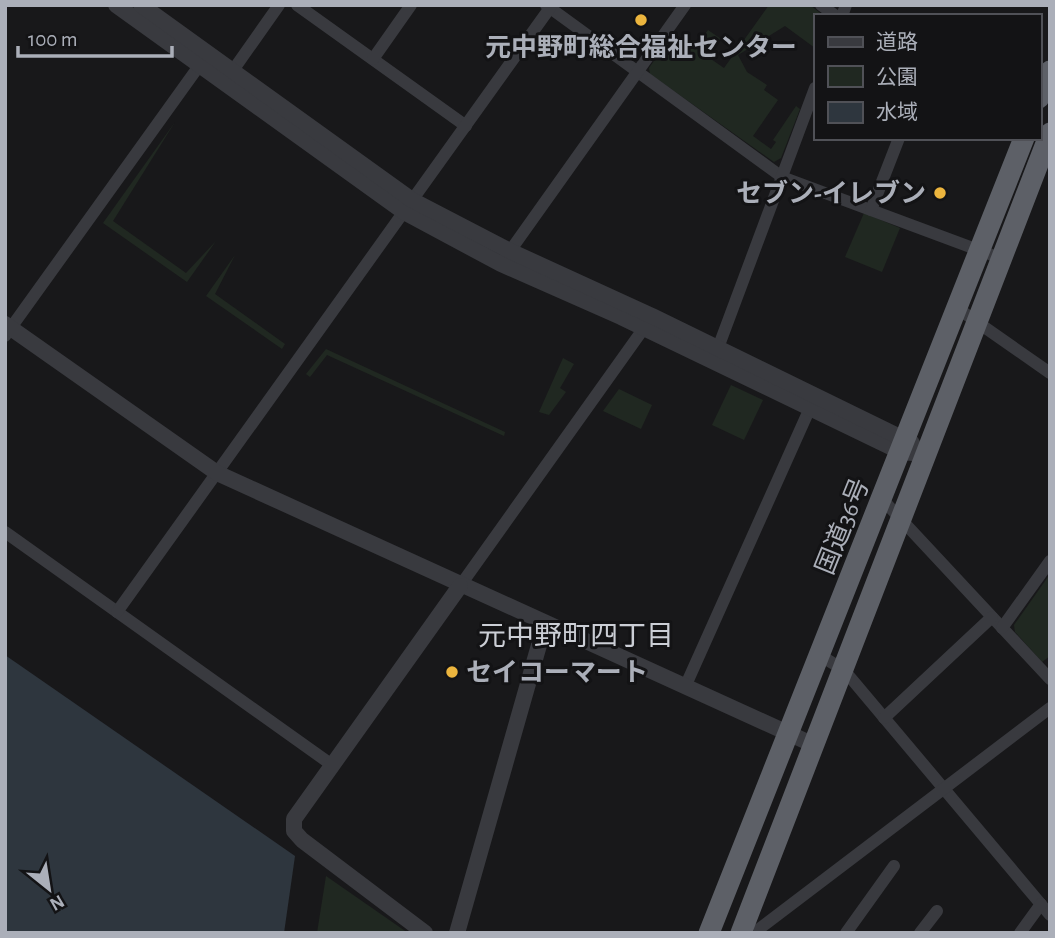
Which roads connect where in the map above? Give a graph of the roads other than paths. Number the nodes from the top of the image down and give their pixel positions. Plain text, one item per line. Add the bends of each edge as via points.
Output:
1 (116, 5) edge
2 (141, 5) edge
3 (279, 5) edge
4 (297, 5) edge
5 (411, 5) edge
6 (685, 5) edge
7 (549, 6) edge
8 (204, 59) junction
9 (373, 59) junction
10 (638, 71) junction
11 (1050, 71) edge
12 (229, 77) junction
13 (814, 91) edge
14 (1042, 95) edge
15 (466, 126) junction
16 (1050, 133) edge
17 (897, 140) edge
18 (1023, 140) edge
19 (782, 177) junction
20 (408, 206) junction
21 (871, 210) junction
22 (979, 251) junction
23 (505, 257) junction
24 (1000, 258) junction
25 (957, 308) junction
26 (975, 320) junction
27 (648, 322) junction
28 (7, 329) edge
29 (715, 355) junction
30 (1049, 369) edge
31 (810, 408) junction
32 (904, 445) junction
33 (925, 454) junction
34 (217, 473) junction
35 (883, 500) junction
36 (901, 520) junction
37 (5, 532) edge
38 (1050, 561) edge
39 (460, 586) junction
40 (117, 611) junction
41 (992, 617) junction
42 (545, 624) junction
43 (1002, 628) junction
44 (821, 656) junction
45 (844, 670) junction
46 (1050, 679) edge
47 (685, 687) junction
48 (1050, 708) edge
49 (884, 718) junction
50 (790, 734) junction
51 (814, 745) junction
52 (332, 765) junction
53 (942, 787) junction
54 (894, 866) dead end
55 (1041, 904) junction
56 (937, 911) dead end
57 (1050, 915) edge
58 (753, 932) edge
59 (425, 933) edge
60 (457, 933) edge
61 (709, 933) edge
62 (846, 933) edge
63 (920, 933) edge
64 (1020, 933) edge

1 - 8 street
2 - 8 street
3 - 12 street
4 - 9 street
5 - 9 street
6 - 10 street
7 - 10 street
7 - 15 street
8 - 12 street
8 - 28 street
9 - 15 street
10 - 19 street
10 - 23 street
11 - 14 highway
12 - 20 street
13 - 19 street
15 - 20 street
16 - 24 highway, 国道36号
17 - 21 street
18 - 22 highway, 国道36号
19 - 21 street
19 - 29 street
20 - 23 street
20 - 34 street
21 - 22 street
22 - 24 street
22 - 25 highway, 国道36号
23 - 27 street
24 - 26 highway, 国道36号
25 - 26 street
25 - 32 highway, 国道36号
26 - 30 street
26 - 33 highway, 国道36号
27 - 29 street
27 - 39 street
28 - 34 street
29 - 31 street
29 - 32 street
31 - 32 street
31 - 47 street
32 - 33 street
32 - 35 highway, 国道36号
33 - 36 highway, 国道36号
34 - 39 street
34 - 40 street
35 - 36 street
35 - 44 highway, 国道36号
36 - 41 street
36 - 45 highway, 国道36号
37 - 40 street
38 - 43 street
39 - 42 street
39 - 52 street
40 - 52 street
41 - 43 street
41 - 49 street
42 - 47 street
42 - 60 street
43 - 46 street
44 - 45 street
44 - 50 highway, 国道36号
45 - 49 street
45 - 51 highway, 国道36号
47 - 50 street
48 - 53 street
49 - 53 street
50 - 51 street
50 - 61 highway, 国道36号
51 - 58 highway, 国道36号 via 774,849
52 - 59 street via 294,819 294,831
53 - 55 street
53 - 58 street
54 - 62 street
55 - 57 street
55 - 64 street
56 - 63 street

